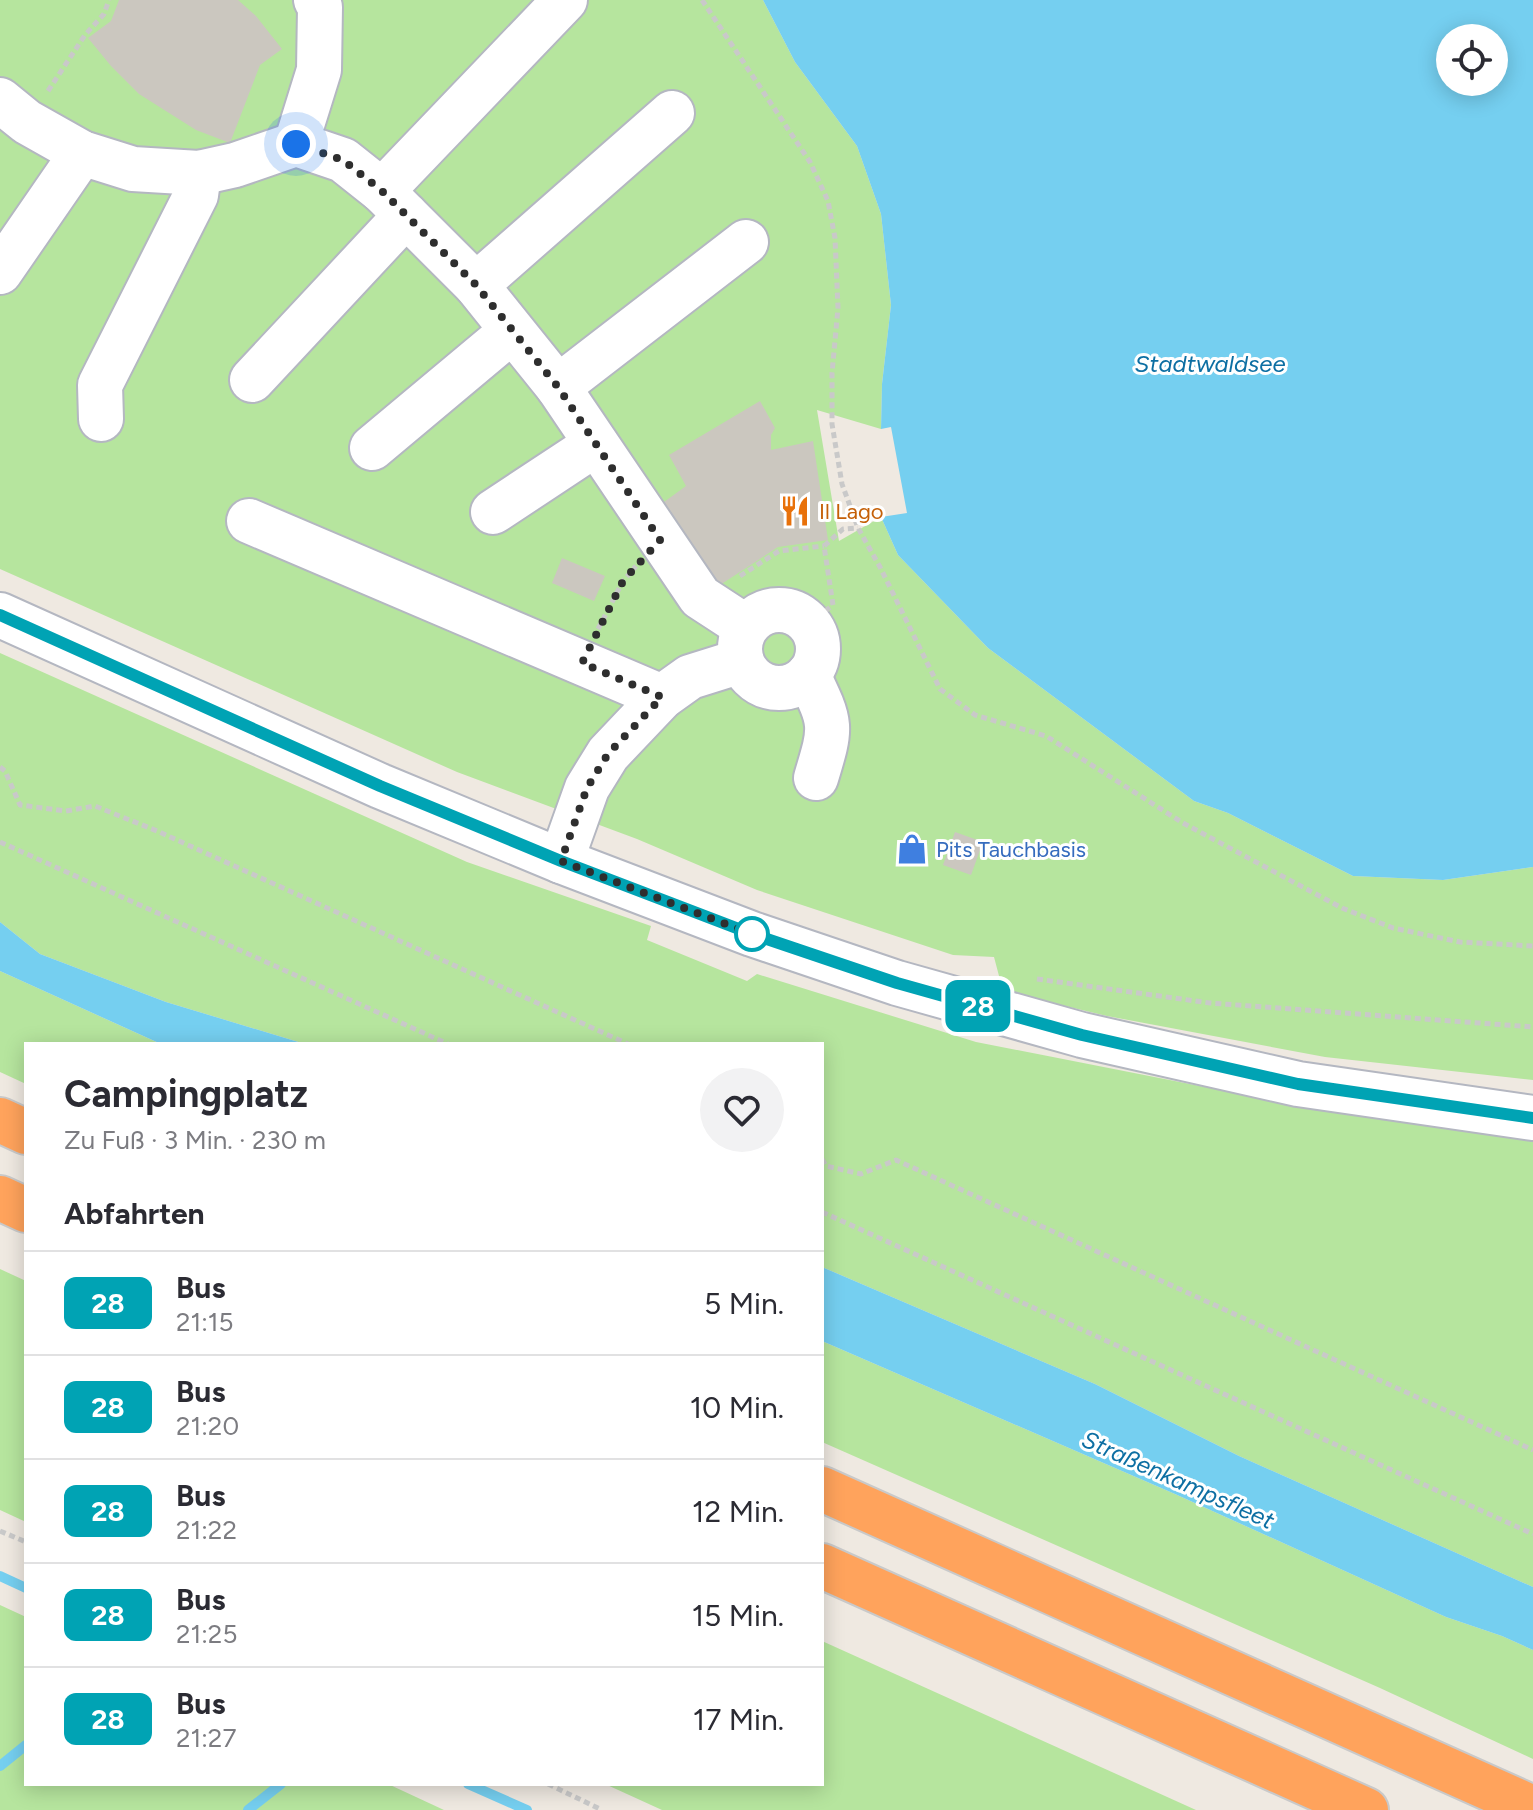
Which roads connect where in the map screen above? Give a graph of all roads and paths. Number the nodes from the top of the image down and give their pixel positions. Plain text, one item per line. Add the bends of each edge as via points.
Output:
1 (109, 0) edge
2 (565, 0) edge
3 (702, 0) edge
4 (327, 2) edge
5 (14, 111) edge
6 (672, 113) dead end
7 (296, 144) junction
8 (82, 153) junction
9 (199, 173) junction
10 (394, 203) junction
11 (746, 242) dead end
12 (0, 272) edge
13 (476, 285) junction
14 (512, 331) junction
15 (252, 380) dead end
16 (558, 387) junction
17 (101, 419) dead end
18 (596, 444) junction
19 (372, 448) dead end
20 (493, 512) dead end
21 (249, 521) dead end
22 (858, 528) junction
23 (660, 540) junction
24 (824, 546) junction
25 (0, 615) edge
26 (809, 623) junction
27 (733, 631) junction
28 (582, 663) junction
29 (808, 675) junction
30 (662, 697) junction
31 (0, 767) edge
32 (816, 778) dead end
33 (0, 842) edge
34 (561, 861) junction
35 (1533, 946) edge
36 (1022, 977) dead end
37 (1533, 1027) edge
38 (444, 1042) edge
39 (624, 1042) edge
40 (1533, 1118) edge
41 (0, 1120) edge
42 (24, 1131) edge
43 (824, 1162) edge
44 (0, 1198) edge
45 (24, 1209) edge
46 (824, 1213) edge
47 (1533, 1450) edge
48 (824, 1490) edge
49 (0, 1531) edge
50 (1533, 1534) edge
51 (24, 1541) edge
52 (824, 1567) edge
53 (552, 1786) edge
54 (1533, 1808) edge
55 (602, 1810) edge
56 (1366, 1810) edge

1 - 5 path via 104,14
2 - 10 street
3 - 22 path via 810,162 828,201 838,308 832,424 842,484
4 - 7 street via 319,70
5 - 8 street
6 - 13 street
7 - 9 street
7 - 10 street via 343,160
8 - 9 street via 133,169
8 - 12 street
9 - 17 street via 196,195 100,385
10 - 13 street
10 - 15 street
11 - 16 street
13 - 14 street
14 - 16 street
14 - 19 street
16 - 18 street
18 - 20 street
18 - 23 street
21 - 28 street
22 - 24 path via 843,529
22 - 35 path via 940,689 975,715 1046,736 1183,823 1342,908 1393,928 1460,942
23 - 27 street via 700,597
23 - 28 path via 623,581
24 - 26 path via 833,605
24 - 27 path via 779,551 731,582
25 - 34 street via 380,786
26 - 27 street via 798,614 769,611
26 - 29 street via 819,650
27 - 29 street via 752,676 765,685 795,684
27 - 30 street via 690,677
28 - 30 street
29 - 32 street via 829,730
30 - 34 street via 594,776
31 - 39 path via 20,805 66,811 95,806
33 - 38 path
34 - 40 street via 897,983 1082,1035 1298,1084
36 - 37 path via 1210,1003
41 - 42 highway
43 - 47 path via 861,1174 896,1160
44 - 45 highway
46 - 50 path
48 - 54 highway
49 - 51 path
52 - 56 highway
53 - 55 path

